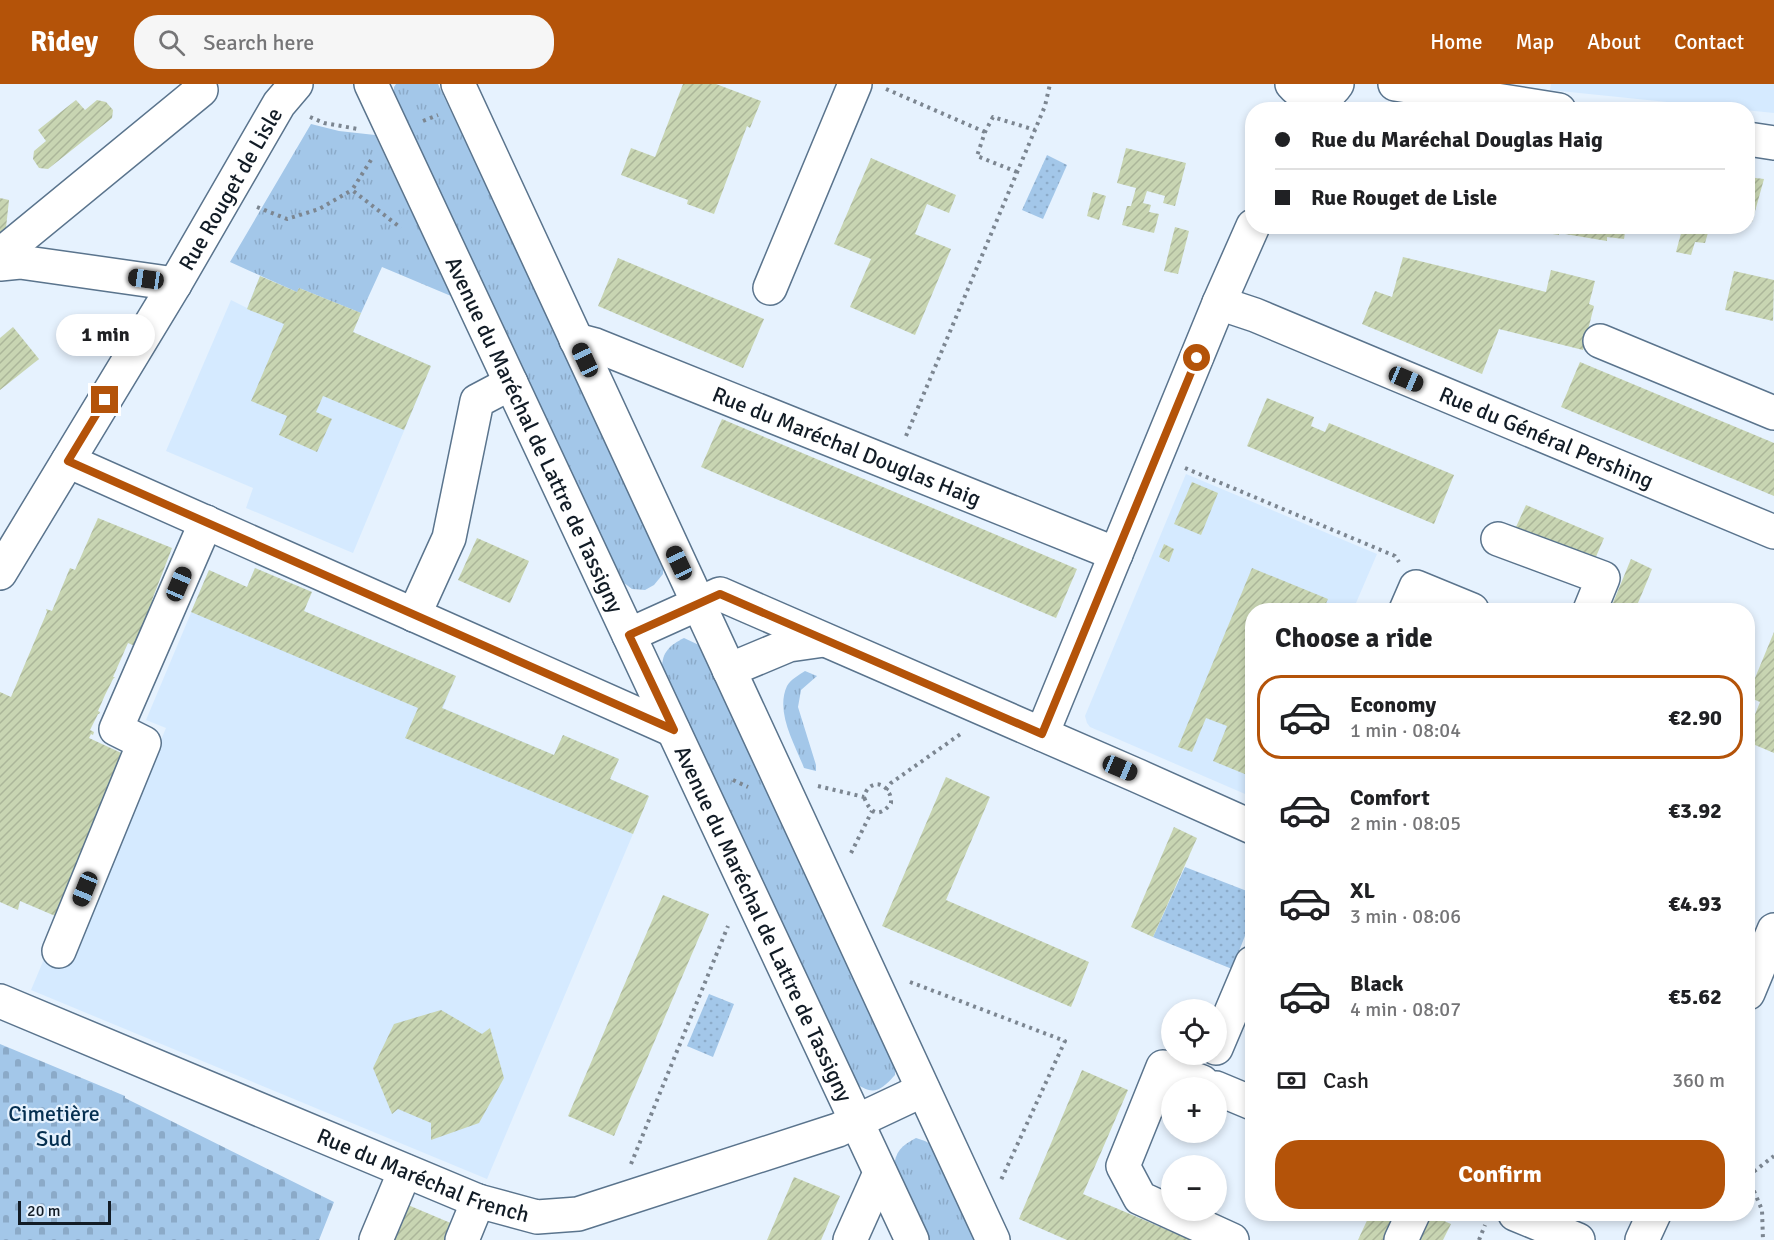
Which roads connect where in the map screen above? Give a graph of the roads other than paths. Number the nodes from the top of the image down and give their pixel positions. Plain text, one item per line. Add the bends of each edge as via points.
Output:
1 (296, 84) edge
2 (371, 84) edge
3 (458, 84) edge
4 (1395, 84) edge
5 (870, 86) edge
6 (201, 90) dead end
7 (1509, 102) edge
8 (1755, 140) edge
9 (1774, 143) edge
10 (1249, 234) edge
11 (0, 255) edge
12 (0, 264) edge
13 (175, 284) junction
14 (770, 288) dead end
15 (1219, 303) junction
16 (576, 340) junction
17 (1600, 341) dead end
18 (511, 383) junction
19 (1774, 413) edge
20 (68, 461) junction
21 (206, 522) junction
22 (1774, 532) edge
23 (1498, 539) dead end
24 (1116, 554) junction
25 (0, 573) edge
26 (1411, 599) edge
27 (698, 603) junction
28 (1433, 603) edge
29 (1593, 603) edge
30 (414, 615) junction
31 (629, 635) junction
32 (824, 640) junction
33 (729, 670) junction
34 (674, 730) junction
35 (1042, 734) junction
36 (1245, 824) edge
37 (1774, 930) edge
38 (59, 951) dead end
39 (1755, 976) edge
40 (1245, 985) edge
41 (0, 1001) edge
42 (1227, 1024) edge
43 (1208, 1077) edge
44 (1227, 1087) edge
45 (923, 1090) junction
46 (1245, 1099) edge
47 (857, 1123) junction
48 (405, 1171) junction
49 (880, 1173) junction
50 (478, 1201) junction
51 (1410, 1221) edge
52 (1532, 1221) edge
53 (1651, 1221) edge
54 (988, 1229) edge
55 (376, 1240) edge
56 (462, 1240) edge
57 (850, 1240) edge
58 (912, 1240) edge
59 (1232, 1240) edge
60 (1401, 1240) edge
61 (1578, 1240) edge
62 (1642, 1240) edge

1 - 13 street, Rue Rouget de Lisle via 279,104
2 - 18 street, Avenue du Maréchal de Lattre de Tassigny
3 - 16 street
4 - 7 street
5 - 14 street
6 - 11 street
8 - 9 street
10 - 15 street
12 - 13 street via 20,262
13 - 20 street, Rue Rouget de Lisle
15 - 22 street, Rue du Général Pershing
15 - 24 street
16 - 24 street, Rue du Maréchal Douglas Haig
16 - 27 street
17 - 19 street
18 - 30 street via 477,401 449,538
18 - 31 street, Avenue du Maréchal de Lattre de Tassigny
20 - 21 street
20 - 25 street, Rue Rouget de Lisle
21 - 30 street
21 - 38 street via 116,729 144,742
23 - 29 street via 1603,578
24 - 35 street
26 - 28 street
27 - 31 street
27 - 32 street via 720,594
27 - 33 street
30 - 34 street
31 - 34 street, Avenue du Maréchal de Lattre de Tassigny
32 - 33 street via 789,645
32 - 35 street
33 - 45 street
34 - 47 street, Avenue du Maréchal de Lattre de Tassigny
35 - 36 street
37 - 39 street
40 - 42 street
41 - 48 street, Rue du Maréchal French
43 - 59 street via 1163,1067 1123,1166 1140,1198
44 - 46 street
45 - 47 street, Rue du Maréchal French
45 - 54 street
47 - 49 street, Avenue du Maréchal de Lattre de Tassigny
47 - 50 street, Rue du Maréchal French via 578,1214 537,1216
48 - 50 street, Rue du Maréchal French
48 - 55 street
49 - 57 street
49 - 58 street, Avenue du Maréchal de Lattre de Tassigny
50 - 56 street
51 - 60 street
52 - 61 street
53 - 62 street

